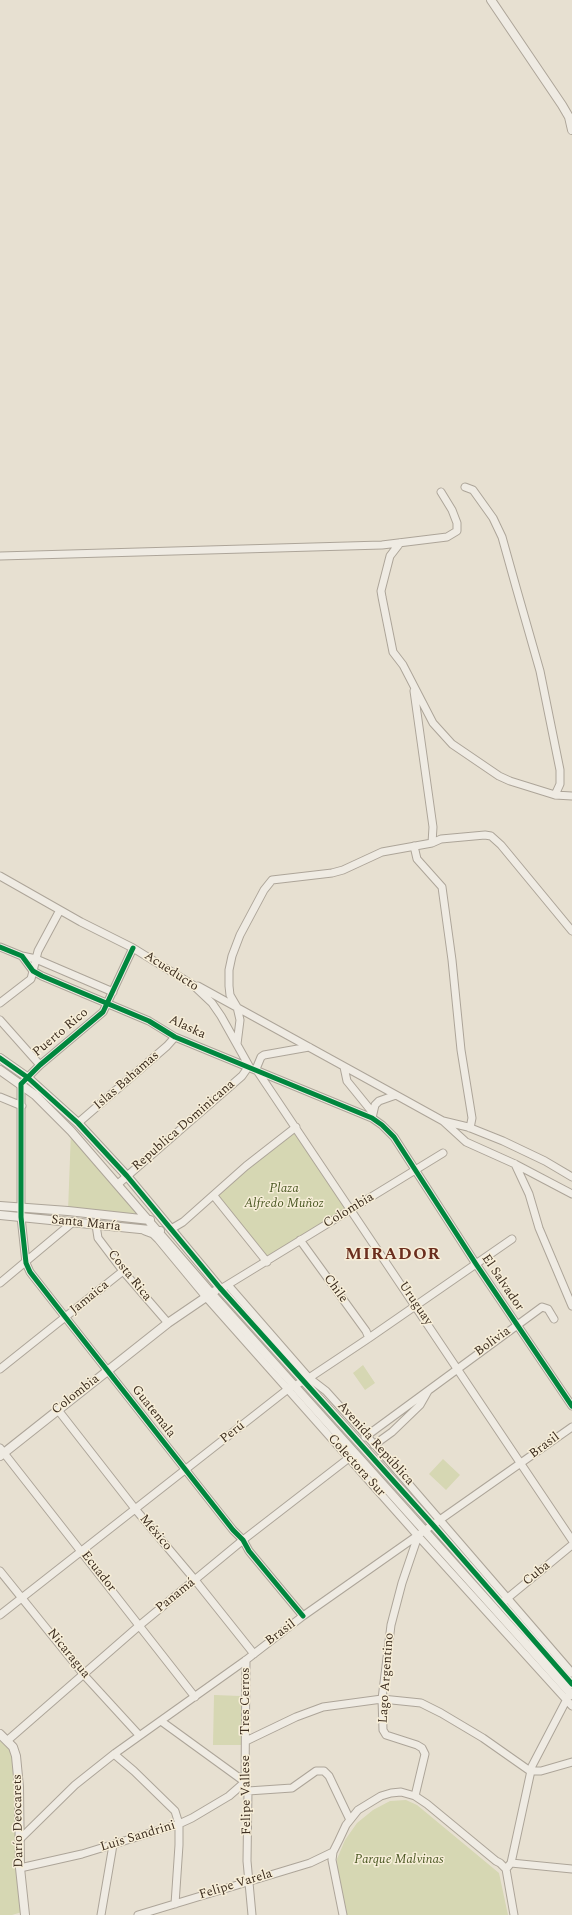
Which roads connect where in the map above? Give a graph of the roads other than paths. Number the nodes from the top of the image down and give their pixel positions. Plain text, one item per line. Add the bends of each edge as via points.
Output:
1 (491, 0) edge
2 (572, 130) edge
3 (465, 487) dead end
4 (441, 492) dead end
5 (400, 543) junction
6 (0, 556) edge
7 (413, 685) junction
8 (555, 795) junction
9 (572, 796) edge
10 (432, 843) junction
11 (414, 846) junction
12 (0, 876) edge
13 (60, 910) junction
14 (572, 931) edge
15 (0, 947) edge
16 (133, 948) junction
17 (22, 956) junction
18 (36, 959) junction
19 (32, 971) junction
20 (188, 981) junction
21 (113, 992) junction
22 (0, 1003) edge
23 (107, 1004) junction
24 (237, 1007) junction
25 (0, 1020) edge
26 (175, 1037) junction
27 (237, 1044) junction
28 (309, 1047) junction
29 (0, 1058) edge
30 (40, 1065) junction
31 (248, 1066) junction
32 (344, 1067) junction
33 (256, 1069) junction
34 (0, 1070) edge
35 (27, 1077) junction
36 (21, 1084) junction
37 (396, 1095) junction
38 (0, 1097) edge
39 (22, 1106) junction
40 (372, 1116) junction
41 (443, 1121) junction
42 (78, 1123) junction
43 (296, 1127) junction
44 (470, 1128) junction
45 (443, 1153) dead end
46 (515, 1164) junction
47 (416, 1170) junction
48 (127, 1176) junction
49 (572, 1176) edge
50 (118, 1184) junction
51 (572, 1194) edge
52 (214, 1196) junction
53 (0, 1206) edge
54 (22, 1207) junction
55 (350, 1210) junction
56 (0, 1215) edge
57 (21, 1216) junction
58 (160, 1219) junction
59 (148, 1220) junction
60 (73, 1222) junction
61 (96, 1225) junction
62 (139, 1229) junction
63 (171, 1229) junction
64 (159, 1232) junction
65 (512, 1239) dead end
66 (300, 1240) junction
67 (266, 1262) junction
68 (26, 1263) junction
69 (476, 1264) junction
70 (123, 1271) junction
71 (0, 1283) edge
72 (224, 1287) junction
73 (208, 1295) junction
74 (416, 1306) junction
75 (572, 1306) edge
76 (66, 1318) junction
77 (554, 1320) dead end
78 (168, 1323) junction
79 (517, 1325) junction
80 (369, 1338) junction
81 (458, 1368) junction
82 (0, 1369) edge
83 (107, 1371) junction
84 (306, 1379) junction
85 (291, 1387) junction
86 (429, 1389) junction
87 (572, 1406) edge
88 (58, 1410) junction
89 (572, 1427) edge
90 (365, 1437) junction
91 (374, 1445) junction
92 (1, 1452) edge
93 (349, 1458) junction
94 (521, 1464) junction
95 (185, 1471) junction
96 (136, 1510) junction
97 (436, 1523) junction
98 (421, 1534) junction
99 (243, 1540) junction
100 (572, 1540) edge
101 (572, 1545) edge
102 (82, 1551) junction
103 (0, 1571) edge
104 (195, 1580) junction
105 (22, 1598) junction
106 (504, 1601) junction
107 (0, 1615) edge
108 (303, 1616) junction
109 (140, 1625) junction
110 (254, 1654) junction
111 (246, 1660) junction
112 (572, 1673) edge
113 (84, 1675) junction
114 (572, 1684) edge
115 (570, 1694) edge
116 (195, 1697) junction
117 (382, 1699) junction
118 (572, 1706) edge
119 (161, 1721) junction
120 (0, 1734) edge
121 (139, 1736) junction
122 (8, 1740) junction
123 (246, 1741) junction
124 (114, 1754) junction
125 (572, 1762) edge
126 (530, 1771) junction
127 (245, 1782) junction
128 (248, 1791) junction
129 (415, 1796) junction
130 (350, 1820) junction
131 (179, 1824) junction
132 (20, 1839) junction
133 (113, 1845) junction
134 (333, 1852) junction
135 (511, 1863) junction
136 (20, 1868) junction
137 (506, 1869) junction
138 (572, 1869) edge
139 (250, 1881) junction
140 (175, 1904) junction
141 (25, 1915) edge
142 (101, 1915) edge
143 (138, 1915) edge
144 (252, 1915) edge
145 (343, 1915) edge
146 (514, 1915) edge

1 - 2 street via 562,105 569,117
3 - 8 street via 473,490 493,518 502,537 540,671 560,770 560,784
4 - 5 street via 452,510 457,530 446,537
5 - 6 street via 382,546
5 - 7 street via 390,556 381,591 392,648
7 - 8 street via 432,723 452,744 499,776
7 - 10 street via 433,827
8 - 9 street
10 - 11 street
10 - 14 street via 451,837 491,836
11 - 24 street via 376,854 332,874 272,880 268,883 240,935 232,956 228,986
11 - 44 street via 417,859 442,887 460,1050 472,1118
12 - 13 street, Acueducto
13 - 16 street, Acueducto
13 - 18 street
15 - 17 street
16 - 20 street, Acueducto
16 - 21 street, Puerto Rico
17 - 18 street
17 - 19 street
18 - 19 street
18 - 21 street
19 - 22 street via 31,979
19 - 23 street, Alaska
20 - 24 street
20 - 27 street, Acueducto via 212,1003
21 - 23 street, Puerto Rico
23 - 26 street, Alaska via 149,1021
23 - 30 street, Puerto Rico via 98,1017
24 - 27 street via 240,1020
24 - 28 street
25 - 30 street
26 - 31 street, Alaska
26 - 42 street, Islas Bahamas
27 - 31 street, Acueducto
28 - 32 street
28 - 33 street via 264,1055
29 - 35 street, Avenida República
30 - 35 street, Puerto Rico
31 - 33 street, Alaska
31 - 48 street, Republica Dominicana via 242,1076
32 - 37 street
32 - 40 street via 347,1081
33 - 40 street, Alaska
33 - 43 street, Uruguay
34 - 36 street, Avenida República
35 - 36 street, Puerto Rico
35 - 42 street, Avenida República
36 - 39 street, Guatemala
36 - 50 street, Avenida República via 71,1131
37 - 40 street via 379,1101
37 - 41 street
38 - 39 street
39 - 54 street, Guatemala
40 - 47 street, El Salvador via 394,1137
41 - 44 street
41 - 46 street via 466,1142
42 - 48 street, Avenida República
43 - 52 street via 246,1166
43 - 55 street, Uruguay
44 - 49 street via 545,1161
45 - 47 street, Colombia
46 - 51 street
46 - 75 street
47 - 55 street, Colombia
47 - 69 street, El Salvador
48 - 50 street, Republica Dominicana
48 - 58 street, Avenida República
50 - 59 street, Avenida República
52 - 63 street
52 - 67 street
53 - 54 street, Santa María
54 - 57 street, Guatemala
54 - 59 street, Santa María
55 - 66 street, Colombia
55 - 74 street, Uruguay
56 - 57 street, Santa María
57 - 60 street, Santa María
57 - 68 street, Guatemala
58 - 59 street, Santa María
58 - 63 street, Avenida República
59 - 64 street, Avenida República
60 - 61 street, Santa María
60 - 68 street
61 - 62 street, Santa María
61 - 70 street, Costa Rica via 98,1238
62 - 64 street, Santa María
62 - 73 street via 158,1238
63 - 64 street, Santa María
63 - 72 street, Avenida República
64 - 73 street, Avenida República
65 - 69 street, Perú
66 - 67 street, Colombia
66 - 80 street, Chile
67 - 72 street, Colombia
68 - 71 street
68 - 76 street, Guatemala via 30,1272
69 - 74 street, Perú
69 - 79 street, El Salvador
70 - 76 street, Jamaica
70 - 78 street, Costa Rica
72 - 73 street, Colombia
72 - 84 street, Avenida República
73 - 78 street, Colombia
73 - 85 street, Avenida República
74 - 80 street, Perú
74 - 81 street, Uruguay
76 - 82 street, Jamaica
76 - 83 street, Guatemala
77 - 79 street, Bolivia via 548,1309 542,1307
78 - 83 street, Colombia
79 - 81 street, Bolivia
79 - 87 street, El Salvador
80 - 84 street, Perú
81 - 86 street, Bolivia
81 - 94 street, Uruguay
83 - 88 street, Colombia
83 - 95 street, Guatemala
84 - 85 street, Perú
84 - 90 street via 326,1391
84 - 97 street, Avenida República
85 - 93 street, Colectora Sur
85 - 95 street, Perú
85 - 98 street, Avenida República
86 - 90 street, Bolivia
86 - 91 street, Bolivia via 420,1405 392,1432
88 - 92 street, Colombia
88 - 96 street, México
89 - 94 street, Brasil
90 - 91 street
91 - 97 street
92 - 102 street, Ecuador
93 - 98 street, Colectora Sur
93 - 99 street, Panamá
94 - 97 street, Brasil
94 - 100 street, Uruguay
95 - 96 street, Perú
95 - 99 street, Guatemala
96 - 102 street, Perú
96 - 104 street, México
97 - 98 street, Brasil
97 - 106 street, Avenida República
98 - 108 street, Brasil
98 - 115 street, Avenida República
98 - 117 street, Lago Argentino via 402,1583 391,1625
99 - 104 street, Panamá
99 - 108 street, Guatemala
101 - 106 street, Cuba
102 - 105 street, Perú
102 - 109 street, Ecuador
103 - 105 street, Nicaragua
104 - 109 street, Panamá
104 - 110 street, México
105 - 107 street, Perú
105 - 113 street, Nicaragua
106 - 112 street
106 - 114 street, Avenida República
108 - 110 street, Brasil
109 - 113 street, Panamá
109 - 116 street, Ecuador
110 - 111 street, Brasil
111 - 116 street, Brasil
111 - 123 street, Tres Cerros
113 - 121 street, Nicaragua
113 - 122 street, Panamá
115 - 118 street
115 - 126 street
116 - 119 street, Brasil
117 - 123 street, Felipe Vallese via 323,1707
117 - 126 street, Felipe Vallese via 421,1703 483,1738
117 - 129 street, Lago Argentino via 383,1730 386,1735 418,1745 425,1754
119 - 121 street, Brasil
119 - 127 street
120 - 122 street, Darío Deocarets
121 - 124 street, Brasil
122 - 132 street, Darío Deocarets via 16,1756
123 - 127 street, Felipe Vallese
124 - 131 street via 175,1811
124 - 132 street, Brasil via 75,1785
125 - 126 street via 541,1771
126 - 135 street
127 - 128 street, Felipe Vallese
127 - 131 street, Luis Sandrini via 229,1796
128 - 130 street via 292,1788 316,1771 324,1771 329,1776
128 - 139 street, Felipe Vallese via 247,1861
129 - 130 street via 402,1792 381,1796 358,1810
129 - 137 street
130 - 134 street
131 - 133 street, Luis Sandrini
131 - 140 street
132 - 136 street, Darío Deocarets
133 - 136 street, Luis Sandrini
133 - 142 street
134 - 139 street, Felipe Varela via 310,1863
134 - 145 street via 334,1875
135 - 137 street
135 - 138 street
136 - 141 street, Darío Deocarets
137 - 146 street
139 - 140 street, Felipe Varela
139 - 144 street, Felipe Vallese
140 - 143 street, Felipe Varela

